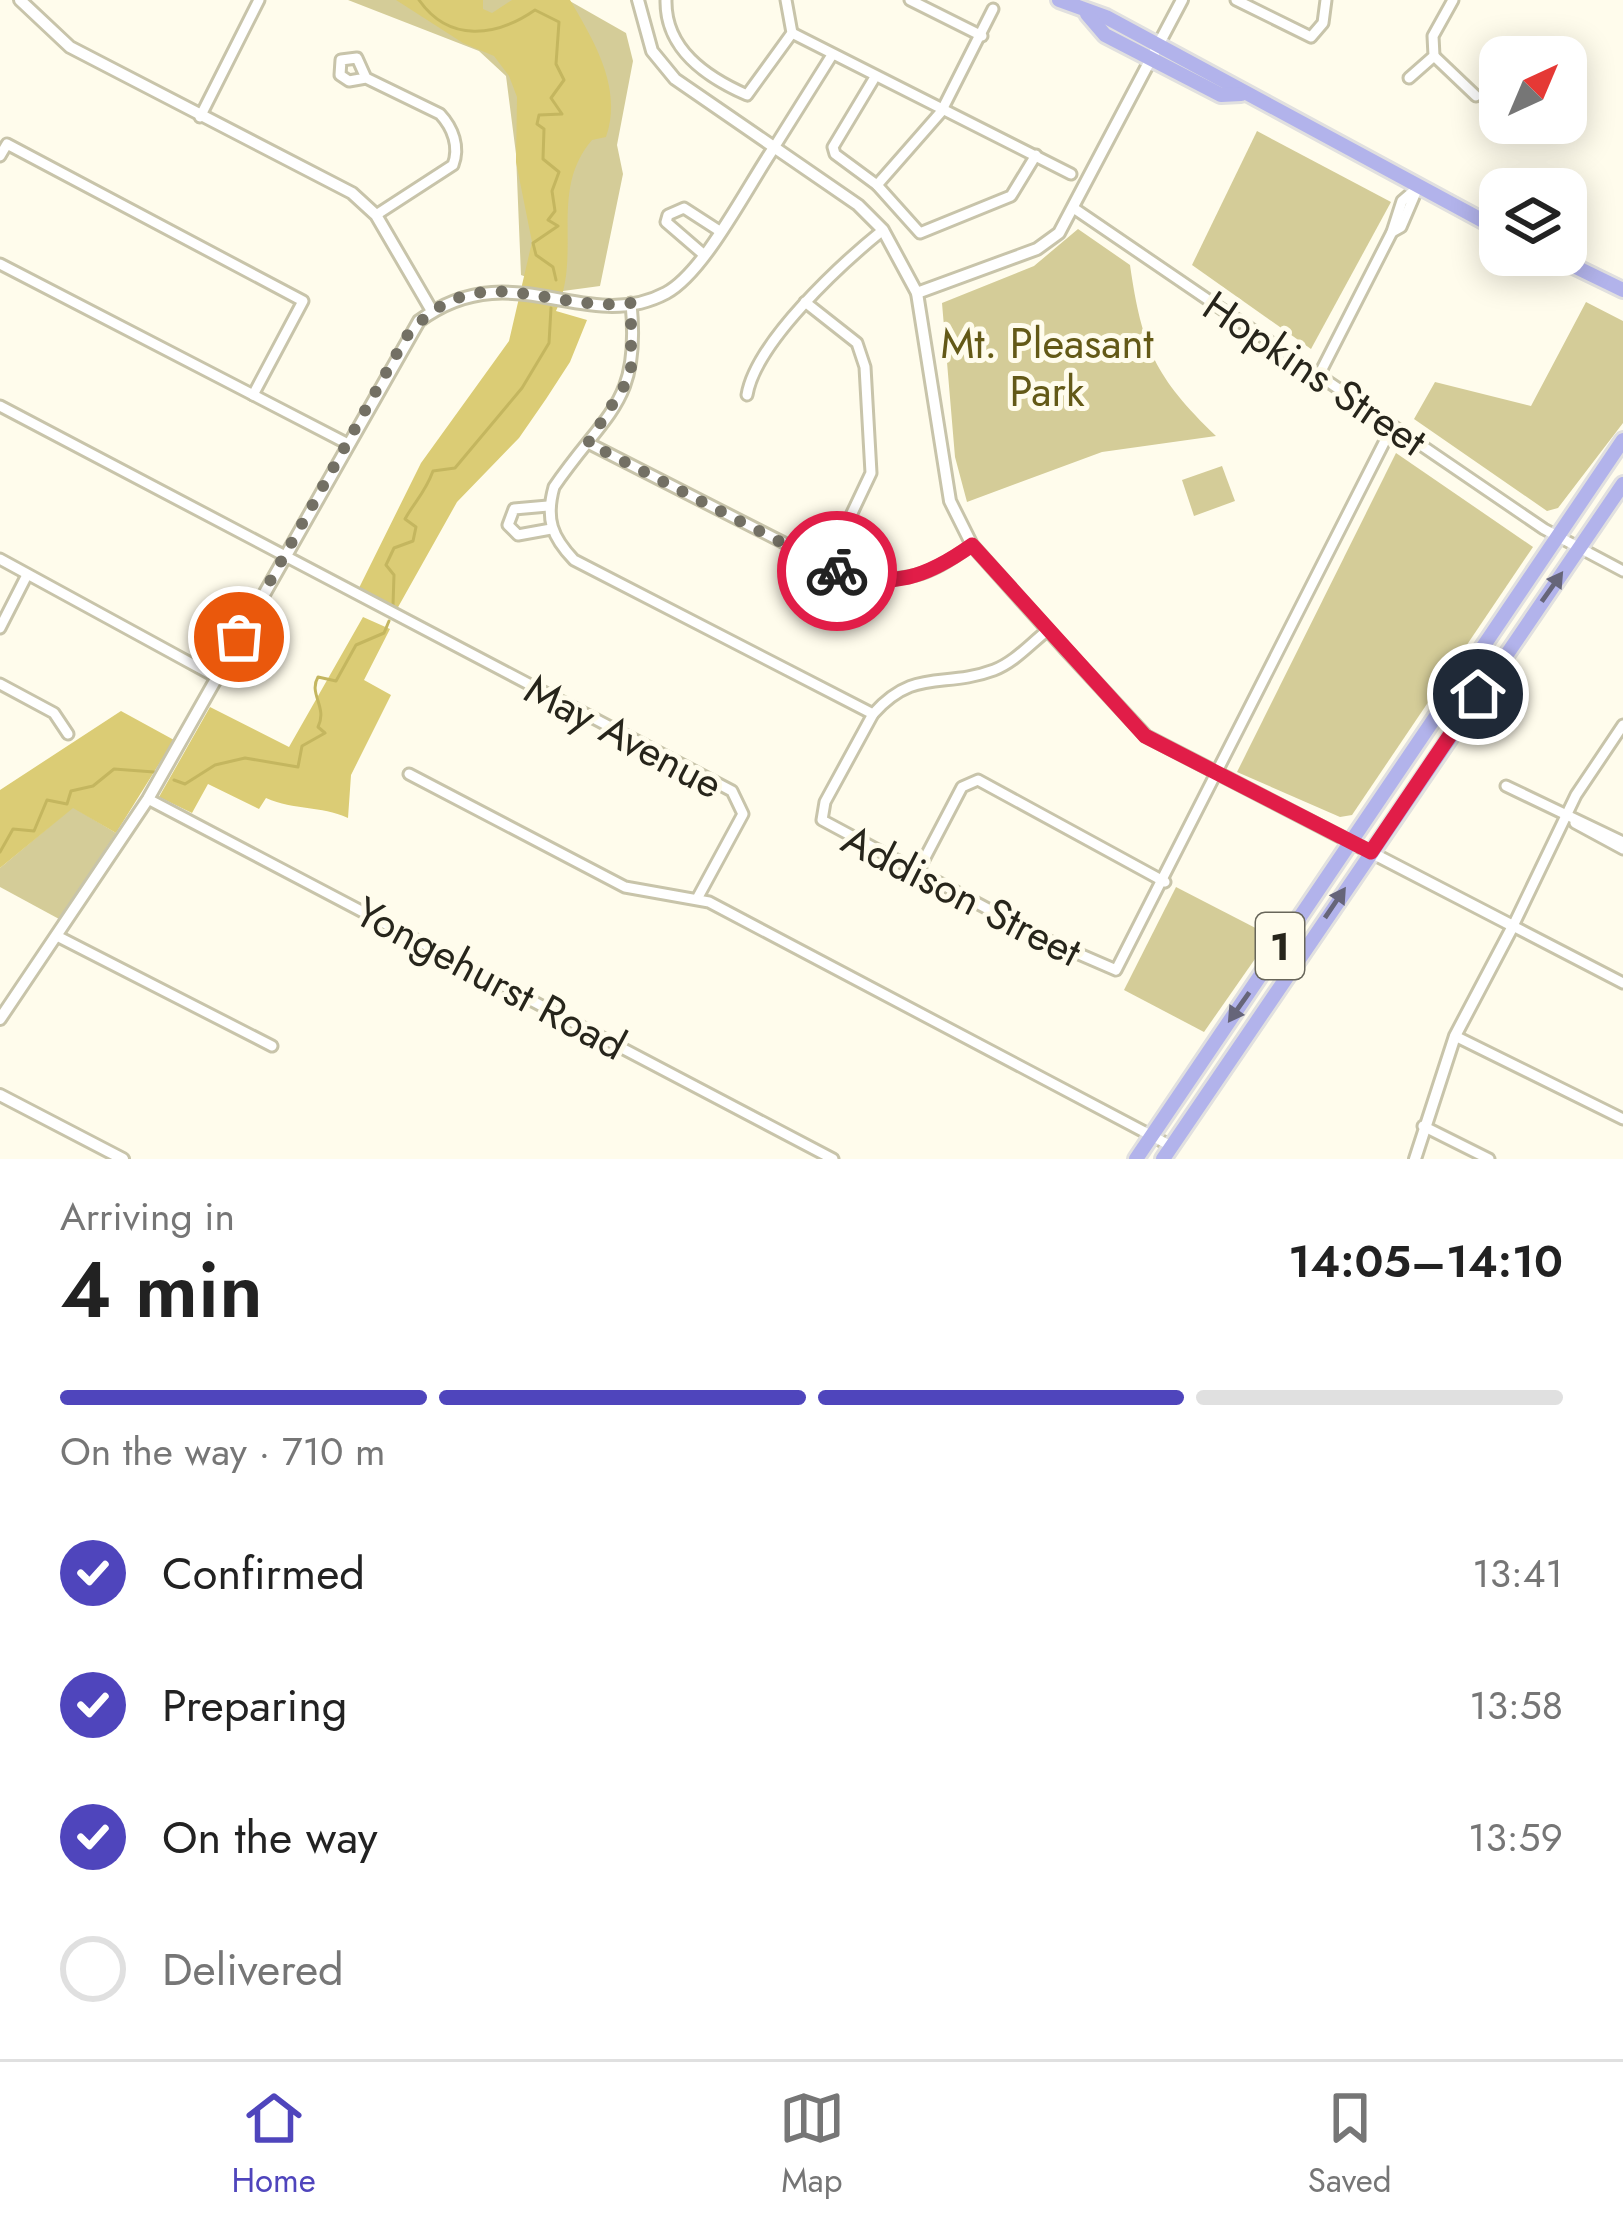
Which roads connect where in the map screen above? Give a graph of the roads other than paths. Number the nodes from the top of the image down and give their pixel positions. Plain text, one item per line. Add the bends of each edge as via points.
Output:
1 (20, 0) edge
2 (260, 0) edge
3 (638, 0) edge
4 (666, 0) edge
5 (786, 0) edge
6 (910, 0) edge
7 (1059, 0) edge
8 (1182, 0) edge
9 (1236, 0) edge
10 (1326, 0) edge
11 (1453, 0) edge
12 (993, 10) dead end
13 (792, 33) junction
14 (982, 36) junction
15 (1154, 52) junction
16 (832, 56) junction
17 (1434, 56) junction
18 (874, 77) junction
19 (366, 78) dead end
20 (1409, 78) dead end
21 (1476, 96) dead end
22 (940, 112) junction
23 (200, 117) junction
24 (775, 146) junction
25 (1036, 154) junction
26 (0, 156) edge
27 (1071, 174) dead end
28 (877, 185) junction
29 (1417, 189) junction
30 (1075, 209) junction
31 (376, 215) junction
32 (1479, 220) edge
33 (718, 230) junction
34 (883, 230) junction
35 (703, 254) junction
36 (0, 264) edge
37 (1587, 272) edge
38 (1623, 290) edge
39 (917, 293) junction
40 (805, 302) junction
41 (631, 303) junction
42 (432, 311) junction
43 (1318, 376) junction
44 (253, 395) junction
45 (747, 395) dead end
46 (0, 406) edge
47 (1392, 428) junction
48 (1623, 440) edge
49 (588, 443) junction
50 (348, 444) junction
51 (1623, 484) edge
52 (548, 506) junction
53 (551, 530) junction
54 (1556, 536) junction
55 (972, 545) junction
56 (1579, 548) junction
57 (286, 556) junction
58 (0, 560) edge
59 (826, 568) junction
60 (1623, 571) edge
61 (27, 575) junction
62 (0, 628) edge
63 (1048, 630) junction
64 (216, 677) junction
65 (0, 684) edge
66 (873, 714) junction
67 (1623, 725) edge
68 (68, 734) dead end
69 (410, 774) dead end
70 (1218, 777) junction
71 (1506, 786) dead end
72 (148, 799) junction
73 (1567, 816) junction
74 (1350, 839) junction
75 (1623, 845) edge
76 (1371, 852) junction
77 (918, 872) junction
78 (1165, 882) junction
79 (698, 897) junction
80 (1513, 926) junction
81 (57, 936) junction
82 (1623, 983) edge
83 (0, 1019) edge
84 (1455, 1036) junction
85 (272, 1046) dead end
86 (0, 1095) edge
87 (1623, 1120) edge
88 (1424, 1126) junction
89 (1151, 1135) junction
90 (1167, 1153) edge
91 (123, 1159) edge
92 (833, 1159) edge
93 (1136, 1159) edge
94 (1414, 1159) edge
95 (1489, 1159) edge

1 - 23 street via 70,47
2 - 23 street
3 - 24 street via 652,51 675,79
4 - 13 street via 672,35 686,55 747,95
5 - 13 street
6 - 14 street
7 - 15 main road via 1105,34
8 - 15 street
9 - 10 street via 1311,38
11 - 17 street via 1433,37
12 - 14 street
13 - 16 street
14 - 22 street
15 - 29 main road via 1221,95 1240,94
15 - 30 street
16 - 18 street
16 - 24 street
17 - 20 street
17 - 21 street
18 - 22 street
18 - 28 street via 833,147
19 - 31 street via 440,114 457,155
22 - 25 street
22 - 28 street
23 - 31 street via 352,193
24 - 33 street
24 - 34 street
25 - 27 street
25 - 28 street via 1011,196 926,232 916,231
26 - 44 street via 7,144 303,301
29 - 32 main road
29 - 43 street
30 - 39 street via 1037,249
30 - 43 street, Hopkins Street
31 - 42 street
33 - 35 street
33 - 35 street via 684,208 668,215 673,232
34 - 39 street
34 - 40 street
35 - 41 street via 664,294
36 - 44 street
37 - 38 main road
39 - 55 street via 941,468
40 - 45 street via 754,370
40 - 59 street via 857,343 865,368 871,473
41 - 42 street via 492,290
41 - 49 street via 631,375
42 - 50 street via 406,337
43 - 47 street, Hopkins Street
44 - 50 street
46 - 57 street, May Avenue
47 - 54 street, Hopkins Street
47 - 70 street, Addison Street
48 - 54 main road, 1
49 - 52 street
49 - 59 street
50 - 57 street
51 - 56 main road, 1
52 - 53 street
52 - 53 street via 514,509 508,525 518,535
53 - 66 street via 588,568
54 - 56 street, Hopkins Street
54 - 74 main road, 1
55 - 59 street via 936,573 883,580
55 - 63 street
56 - 60 street, Hopkins Street
76 -> 56 main road, 1
57 - 64 street
57 - 79 street, May Avenue via 731,791 742,814
58 - 61 street
61 - 62 street
61 - 64 street
63 - 66 street via 994,670 918,681
63 - 70 street via 1145,736
64 - 72 street
65 - 68 street via 54,713
66 - 77 street, Addison Street via 820,816
67 - 73 street
69 - 79 street via 625,887
70 - 74 street
70 - 78 street, Addison Street
71 - 73 street
72 - 81 street
72 - 92 street, Yongehurst Road
73 - 75 street
73 - 80 street
74 - 76 street
74 -> 89 main road, 1
76 - 80 street
90 -> 76 main road, 1
77 - 78 street, Addison Street via 1110,971 1120,967
77 - 78 street via 962,787 978,780
79 - 89 street
80 - 82 street
80 - 84 street
81 - 83 street
81 - 85 street
84 - 87 street
84 - 88 street
86 - 91 street
88 - 94 street
88 - 95 street
89 - 90 street
89 - 93 main road, 1

